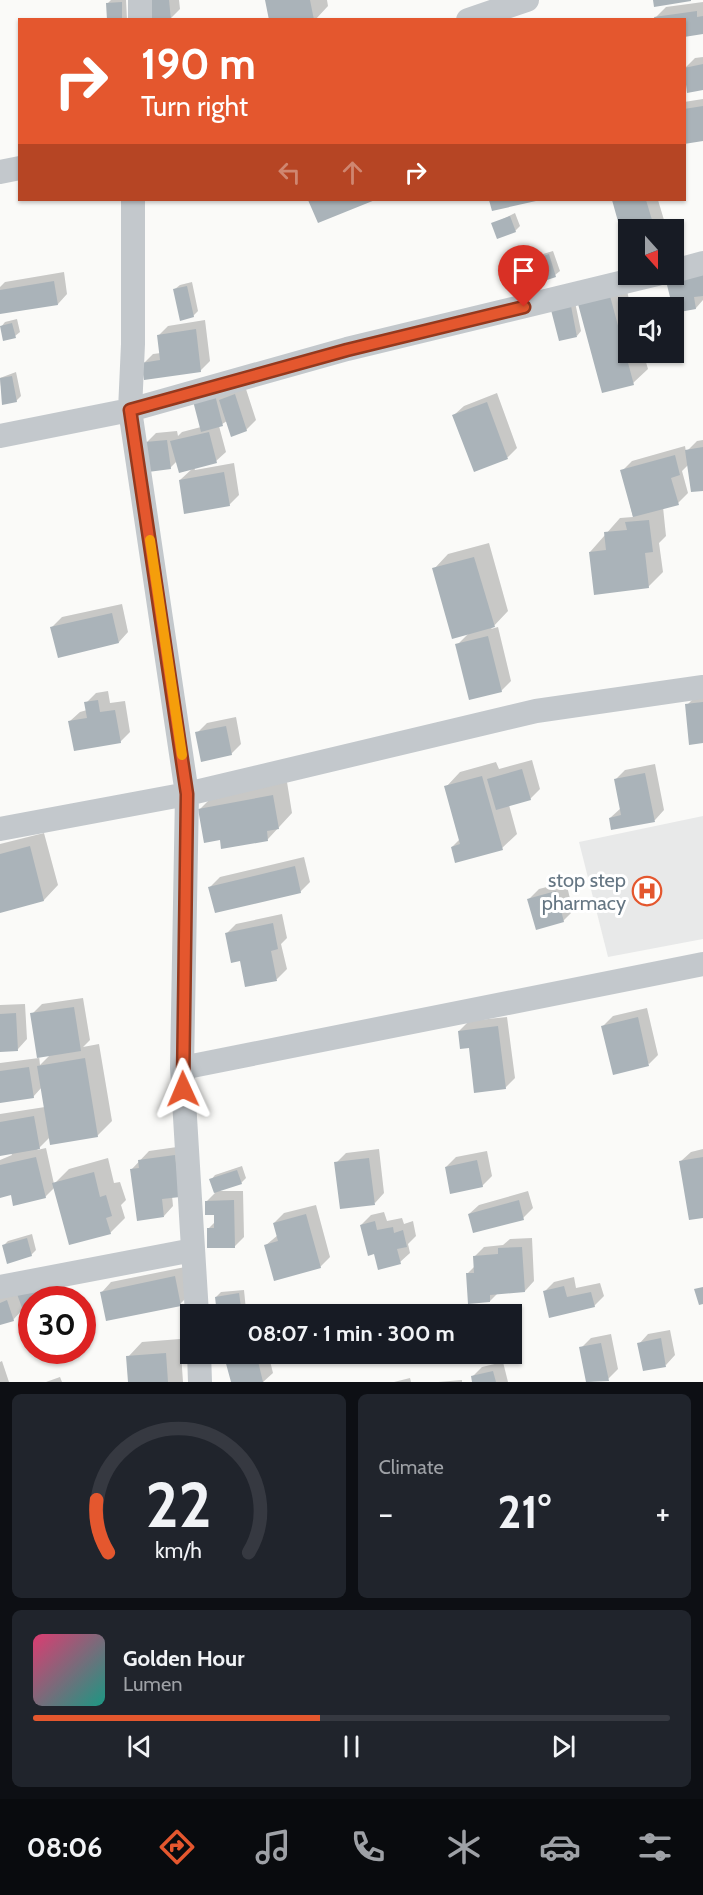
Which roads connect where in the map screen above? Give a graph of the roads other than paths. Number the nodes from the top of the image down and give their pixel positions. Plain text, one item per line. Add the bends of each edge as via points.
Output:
1 (140, 0) edge
2 (527, 0) edge
3 (140, 18) edge
4 (474, 18) edge
5 (18, 168) edge
6 (0, 172) edge
7 (133, 201) edge
8 (703, 264) edge
9 (684, 269) edge
10 (618, 284) edge
11 (130, 410) junction
12 (0, 436) edge
13 (703, 687) edge
14 (187, 794) junction
15 (0, 829) edge
16 (703, 964) edge
17 (183, 1068) junction
18 (193, 1250) junction
19 (0, 1287) edge
20 (196, 1304) edge
21 (199, 1364) edge
22 (200, 1382) edge

1 - 3 street
2 - 4 street
5 - 6 street
7 - 11 street via 134,344
8 - 9 street
10 - 11 street via 347,350
11 - 12 street
11 - 14 street
13 - 14 street via 536,711
14 - 15 street
14 - 17 street
16 - 17 street
17 - 18 street
18 - 19 street
18 - 20 street
21 - 22 street

